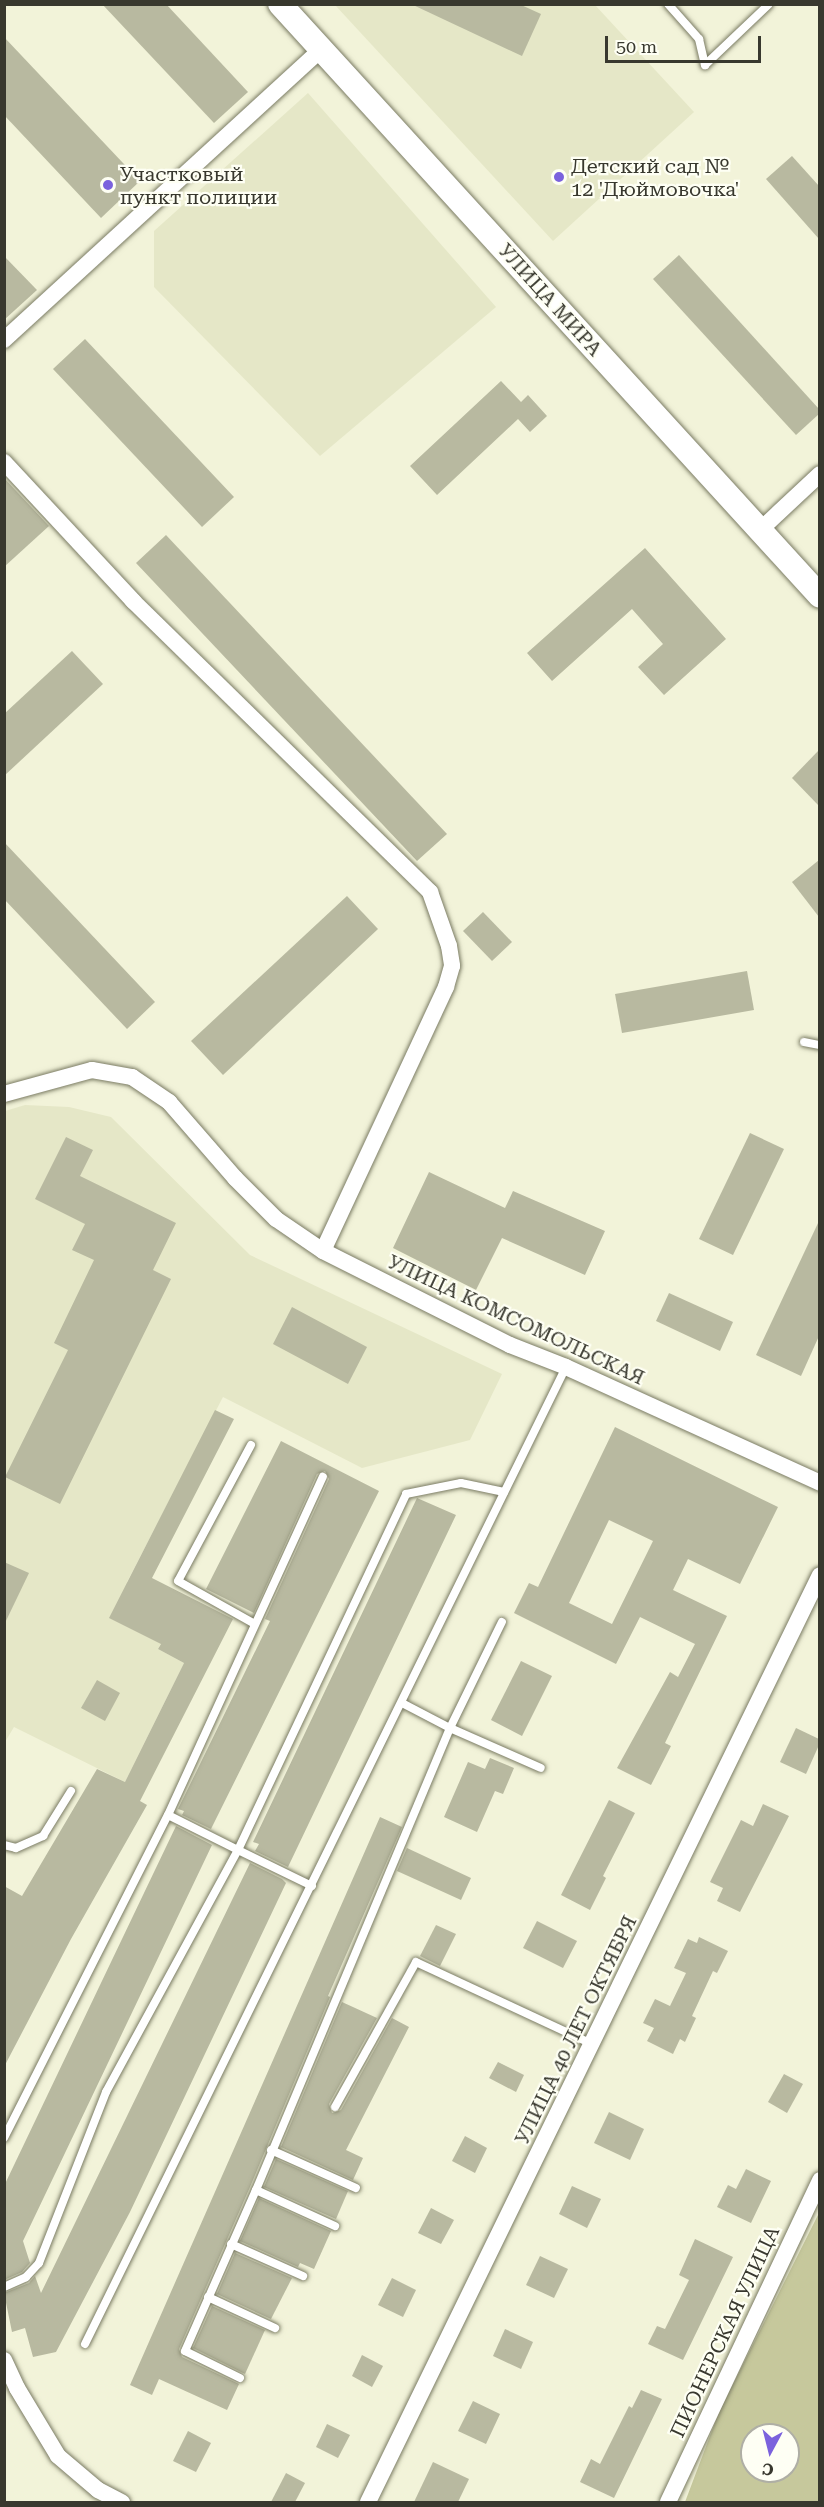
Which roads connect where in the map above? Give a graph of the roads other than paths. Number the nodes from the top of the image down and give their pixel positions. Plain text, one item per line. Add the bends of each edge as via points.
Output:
1 (280, 4) edge
2 (668, 4) edge
3 (769, 4) edge
4 (322, 49) junction
5 (4, 340) edge
6 (4, 462) edge
7 (819, 474) edge
8 (759, 531) junction
9 (819, 596) edge
10 (804, 1042) dead end
11 (819, 1045) edge
12 (4, 1095) edge
13 (322, 1251) junction
14 (566, 1367) junction
15 (250, 1445) dead end
16 (323, 1477) dead end
17 (819, 1483) edge
18 (504, 1492) junction
19 (819, 1575) edge
20 (502, 1622) dead end
21 (255, 1624) junction
22 (402, 1703) junction
23 (450, 1728) junction
24 (541, 1768) dead end
25 (71, 1791) dead end
26 (168, 1815) junction
27 (4, 1845) edge
28 (238, 1850) junction
29 (312, 1886) junction
30 (593, 2044) junction
31 (334, 2107) dead end
32 (4, 2138) edge
33 (271, 2150) junction
34 (819, 2180) edge
35 (356, 2188) dead end
36 (256, 2190) junction
37 (335, 2226) dead end
38 (231, 2244) junction
39 (303, 2276) dead end
40 (4, 2287) edge
41 (208, 2297) junction
42 (275, 2328) dead end
43 (86, 2344) dead end
44 (4, 2360) edge
45 (240, 2378) dead end
46 (93, 2496) edge
47 (123, 2502) edge
48 (368, 2502) edge
49 (668, 2502) edge

1 - 4 street, УЛИЦА МИРА
2 - 3 lane via 699,39 705,65
4 - 5 street
4 - 8 street, УЛИЦА МИРА
6 - 13 street via 133,601 430,892 449,946 452,966 446,987
7 - 8 street
8 - 9 street, УЛИЦА МИРА
10 - 11 lane
12 - 13 street, УЛИЦА КОМСОМОЛЬСКАЯ via 92,1070 132,1077 169,1102 234,1178 276,1219
13 - 14 street, УЛИЦА КОМСОМОЛЬСКАЯ via 462,1322
14 - 17 street, УЛИЦА КОМСОМОЛЬСКАЯ
14 - 18 lane
15 - 21 lane via 178,1581
16 - 21 lane
18 - 22 lane
18 - 28 lane via 461,1484 406,1494
19 - 30 street, УЛИЦА 40 ЛЕТ ОКТЯБРЯ
20 - 23 lane
21 - 26 lane
22 - 23 lane
22 - 29 lane
23 - 24 lane
23 - 33 lane
25 - 27 lane via 43,1836 16,1848
26 - 28 lane
26 - 32 lane
28 - 29 lane
28 - 40 lane via 106,2092 39,2263 26,2277
29 - 43 lane
30 - 31 lane via 416,1962
30 - 48 street, УЛИЦА 40 ЛЕТ ОКТЯБРЯ
33 - 35 lane
33 - 36 lane
34 - 49 street, ПИОНЕРСКАЯ УЛИЦА
36 - 37 lane
36 - 38 lane
38 - 39 lane
38 - 41 lane
41 - 42 lane
41 - 45 lane via 185,2351
44 - 46 street via 58,2456
46 - 47 street

